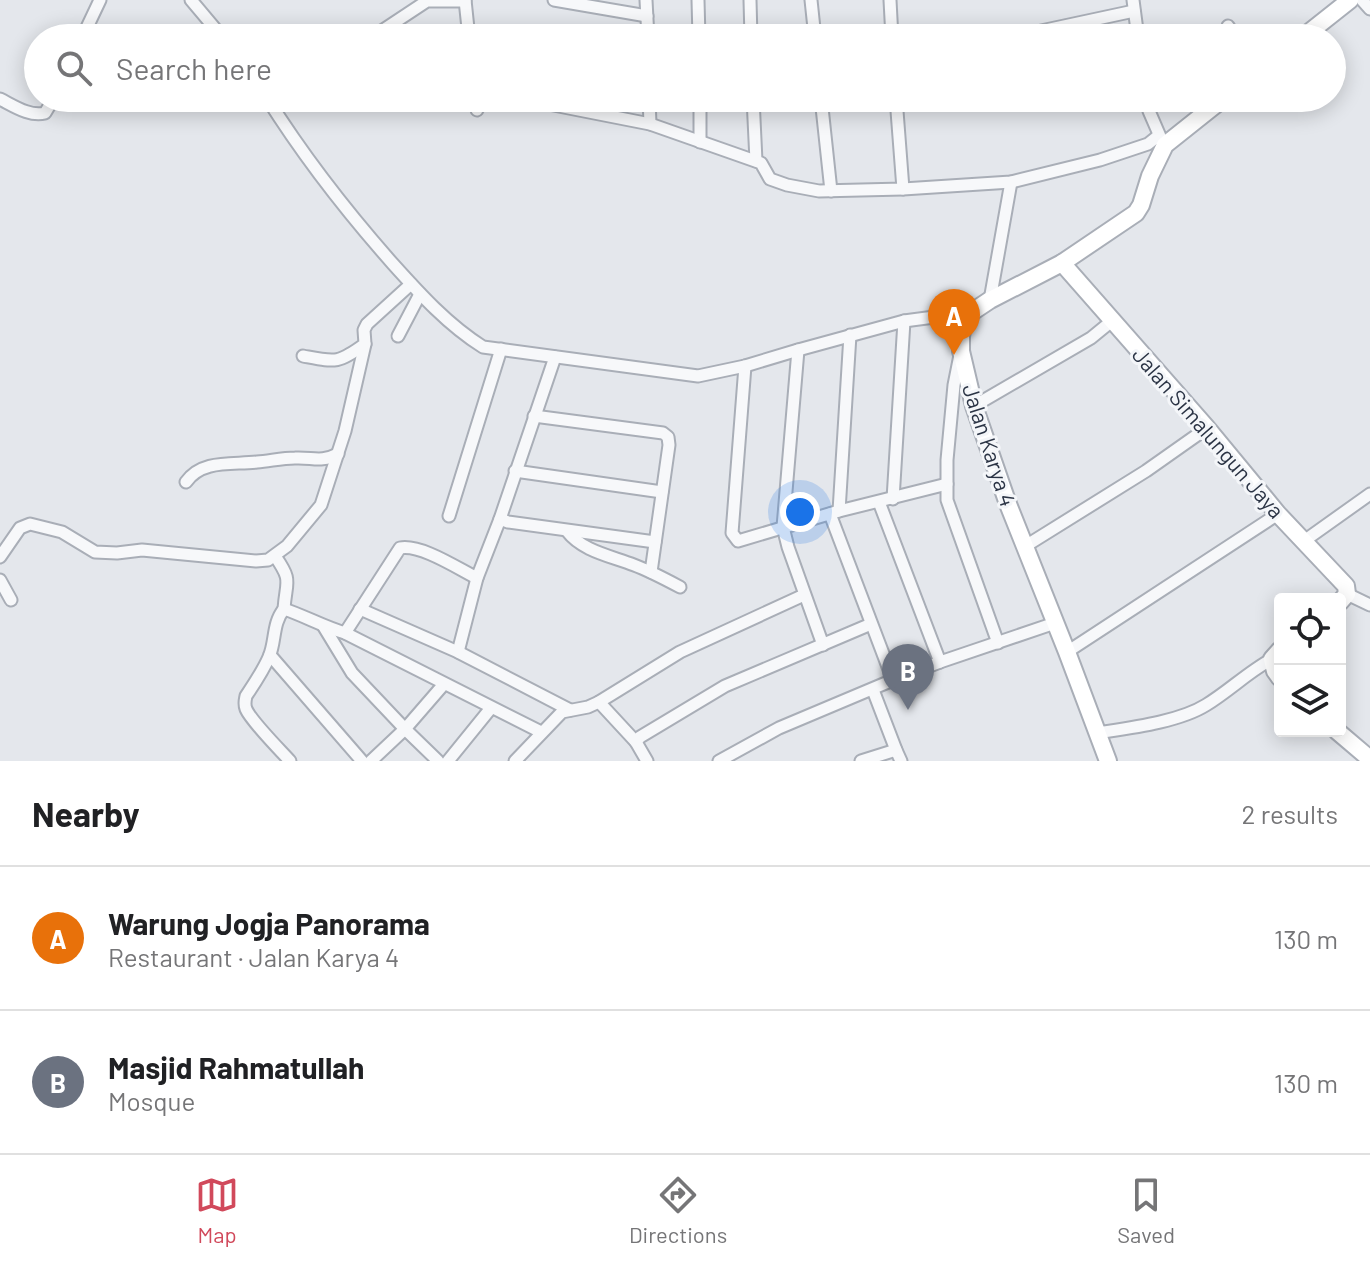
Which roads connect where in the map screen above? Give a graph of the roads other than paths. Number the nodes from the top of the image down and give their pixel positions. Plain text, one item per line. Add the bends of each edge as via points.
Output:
1 (100, 0) edge
2 (191, 0) edge
3 (554, 0) edge
4 (646, 0) edge
5 (698, 0) edge
6 (750, 0) edge
7 (811, 0) edge
8 (890, 0) edge
9 (1350, 0) edge
10 (1362, 0) edge
11 (465, 1) edge
12 (1134, 5) edge
13 (1370, 9) edge
14 (647, 16) junction
15 (89, 24) edge
16 (211, 24) edge
17 (392, 24) edge
18 (470, 24) edge
19 (647, 24) edge
20 (699, 24) edge
21 (751, 24) edge
22 (814, 24) edge
23 (891, 24) edge
24 (1066, 24) edge
25 (1320, 24) edge
26 (0, 99) edge
27 (24, 111) edge
28 (276, 112) edge
29 (589, 112) edge
30 (650, 112) edge
31 (700, 112) edge
32 (754, 112) edge
33 (823, 112) edge
34 (897, 112) edge
35 (1149, 112) edge
36 (1203, 112) edge
37 (650, 124) junction
38 (1162, 140) junction
39 (700, 142) junction
40 (756, 161) junction
41 (1011, 182) junction
42 (903, 189) junction
43 (831, 191) junction
44 (1062, 263) junction
45 (411, 284) junction
46 (420, 294) junction
47 (990, 300) junction
48 (972, 312) junction
49 (1113, 320) junction
50 (904, 321) junction
51 (850, 335) junction
52 (398, 336) dead end
53 (365, 344) junction
54 (501, 349) junction
55 (798, 350) junction
56 (961, 351) junction
57 (303, 356) dead end
58 (555, 357) junction
59 (745, 366) junction
60 (974, 406) junction
61 (534, 416) junction
62 (1207, 428) junction
63 (338, 454) junction
64 (515, 471) junction
65 (186, 482) dead end
66 (947, 484) junction
67 (662, 492) junction
68 (1370, 494) edge
69 (893, 499) junction
70 (879, 502) junction
71 (834, 512) junction
72 (1278, 514) junction
73 (449, 516) dead end
74 (500, 519) junction
75 (783, 527) junction
76 (567, 531) junction
77 (1304, 541) junction
78 (655, 542) junction
79 (1024, 547) junction
80 (275, 556) junction
81 (0, 557) edge
82 (651, 572) junction
83 (477, 578) junction
84 (0, 580) edge
85 (680, 587) dead end
86 (1345, 593) edge
87 (804, 595) junction
88 (1346, 599) edge
89 (11, 600) dead end
90 (1370, 605) edge
91 (284, 609) junction
92 (360, 609) junction
93 (1055, 623) junction
94 (871, 624) junction
95 (324, 627) junction
96 (345, 633) junction
97 (998, 643) junction
98 (823, 645) junction
99 (458, 652) junction
100 (1067, 652) junction
101 (270, 655) junction
102 (1274, 655) edge
103 (940, 662) junction
104 (893, 680) junction
105 (444, 684) junction
106 (873, 690) junction
107 (599, 702) junction
108 (491, 708) junction
109 (570, 710) junction
110 (405, 729) junction
111 (541, 732) junction
112 (1097, 733) junction
113 (1344, 737) edge
114 (636, 742) junction
115 (898, 755) edge
116 (1370, 759) edge
117 (290, 761) edge
118 (362, 761) edge
119 (371, 761) edge
120 (438, 761) edge
121 (448, 761) edge
122 (515, 761) edge
123 (647, 761) edge
124 (719, 761) edge
125 (861, 761) edge
126 (1108, 761) edge

1 - 15 street
2 - 16 street
3 - 14 street
4 - 14 street
5 - 20 street
6 - 21 street
7 - 22 street
8 - 23 street
9 - 25 main road
10 - 13 street
11 - 17 street via 427,1
11 - 18 street
12 - 24 street
14 - 19 street
26 - 27 street
28 - 45 street
29 - 37 street
30 - 37 street
31 - 39 street
32 - 40 street
33 - 43 street
34 - 42 street
35 - 38 street
36 - 38 main road
37 - 39 street
38 - 41 street
38 - 44 main road via 1136,213
39 - 40 street
40 - 43 street via 770,179
41 - 42 street
41 - 47 street
42 - 43 street
44 - 47 main road
44 - 49 main road, Jalan Simalungun Jaya
45 - 46 street
45 - 53 street via 367,324
46 - 52 street
46 - 54 street via 466,336 483,347
47 - 48 main road
48 - 50 street
48 - 56 main road, Jalan Karya 4 via 962,330
49 - 60 street
49 - 62 main road, Jalan Simalungun Jaya
50 - 51 street
50 - 69 street
51 - 55 street
51 - 71 street
53 - 57 street via 334,361
53 - 63 street
54 - 58 street
54 - 73 street
55 - 59 street
55 - 75 street
56 - 60 main road, Jalan Karya 4
56 - 66 street
58 - 59 street via 698,376
58 - 61 street
59 - 75 street via 732,533 744,541
60 - 79 main road, Jalan Karya 4
61 - 64 street
61 - 67 street via 663,433 669,445
62 - 72 main road, Jalan Simalungun Jaya
62 - 79 street
63 - 65 street via 328,459 214,465 192,473
63 - 80 street via 317,512
64 - 67 street
64 - 74 street
66 - 69 street
66 - 97 street via 951,513
67 - 78 street
68 - 77 street
69 - 70 street
70 - 71 street
70 - 103 street
71 - 75 street
71 - 94 street
72 - 77 main road, Jalan Simalungun Jaya
72 - 100 street
74 - 76 street
74 - 83 street
75 - 87 street
76 - 78 street
76 - 82 street via 592,550
77 - 86 main road, Jalan Simalungun Jaya via 1346,586
78 - 82 street
79 - 93 main road, Jalan Karya 4
80 - 81 street via 256,561 142,550 95,552 62,532 30,524 20,528
80 - 91 street via 287,573
82 - 85 street
83 - 92 street via 419,549 400,548
83 - 99 street
84 - 89 street
87 - 98 street
87 - 107 street via 680,652
88 - 90 street
91 - 95 street
91 - 101 street
92 - 96 street
92 - 99 street
93 - 97 street
93 - 100 main road, Jalan Karya 4
94 - 98 street
94 - 104 street
95 - 96 street
95 - 110 street via 352,673
96 - 105 street
97 - 103 street
98 - 114 street via 725,686
99 - 109 street
100 - 112 main road, Jalan Karya 4
101 - 117 street via 246,696 245,709
101 - 118 street
102 - 112 street via 1203,707
103 - 104 street
104 - 106 street
105 - 108 street
105 - 110 street
106 - 115 street
106 - 124 street via 779,728
107 - 109 street
107 - 114 street
108 - 111 street
108 - 121 street
109 - 111 street
110 - 119 street
110 - 120 street
111 - 122 street
112 - 126 main road, Jalan Karya 4
113 - 116 main road
114 - 123 street
115 - 125 street

